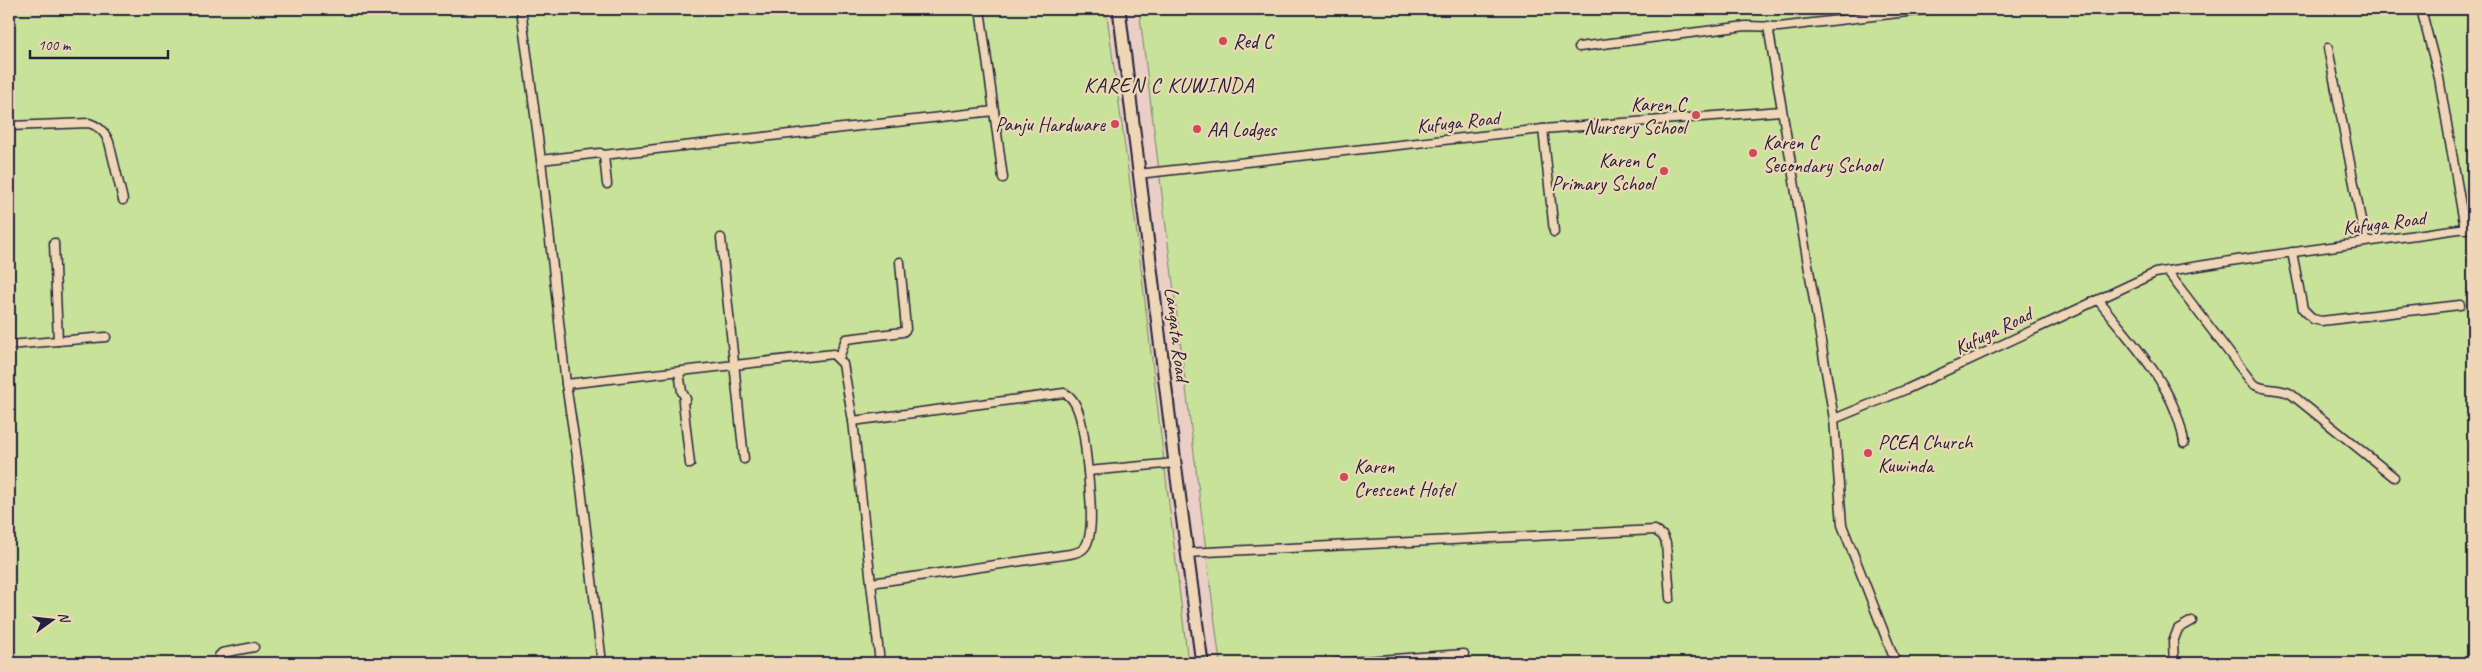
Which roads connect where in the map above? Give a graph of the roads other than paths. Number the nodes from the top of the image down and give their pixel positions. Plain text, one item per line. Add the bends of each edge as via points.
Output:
1 (521, 9) edge
2 (980, 9) edge
3 (1119, 9) edge
4 (1933, 9) edge
5 (2421, 9) edge
6 (1768, 26) junction
7 (1579, 47) dead end
8 (2328, 48) dead end
9 (994, 111) junction
10 (1781, 111) junction
11 (9, 126) edge
12 (1543, 129) junction
13 (603, 155) junction
14 (541, 160) junction
15 (1138, 174) junction
16 (1003, 178) dead end
17 (607, 184) dead end
18 (123, 200) dead end
19 (2473, 228) edge
20 (2465, 229) junction
21 (1554, 232) dead end
22 (721, 238) dead end
23 (2365, 241) junction
24 (54, 243) dead end
25 (2292, 252) junction
26 (900, 262) dead end
27 (2167, 271) junction
28 (2098, 300) junction
29 (2460, 305) dead end
30 (106, 337) dead end
31 (58, 341) junction
32 (9, 345) edge
33 (839, 358) junction
34 (735, 364) junction
35 (679, 372) junction
36 (566, 384) junction
37 (1834, 419) junction
38 (853, 422) junction
39 (2184, 443) dead end
40 (744, 458) dead end
41 (1174, 463) junction
42 (690, 464) dead end
43 (1088, 471) junction
44 (2394, 477) dead end
45 (1186, 554) junction
46 (871, 583) junction
47 (1670, 598) dead end
48 (2192, 622) dead end
49 (254, 647) dead end
50 (1464, 654) dead end
51 (220, 663) edge
52 (602, 663) edge
53 (880, 663) edge
54 (1202, 663) edge
55 (1336, 663) edge
56 (1896, 663) edge
57 (2174, 663) edge

1 - 14 street
2 - 9 street
3 - 15 main road, Langata Road
4 - 6 street
5 - 20 street via 2439,78
6 - 7 street
6 - 10 street
8 - 23 street
9 - 13 street
9 - 16 street
10 - 12 street, Kufuga Road
10 - 37 street
11 - 18 street via 96,125 107,136
12 - 15 street, Kufuga Road
12 - 21 street
13 - 14 street
13 - 17 street
14 - 36 street
15 - 41 main road, Langata Road
19 - 20 street, Kufuga Road
20 - 23 street, Kufuga Road
22 - 34 street
23 - 25 street, Kufuga Road
24 - 31 street
25 - 27 street, Kufuga Road
25 - 29 street via 2303,308 2313,319 2322,321
26 - 33 street via 906,329 846,339
27 - 28 street, Kufuga Road via 2155,273
27 - 44 street via 2253,384 2292,394
28 - 37 street, Kufuga Road via 1907,389
28 - 39 street via 2165,387 2181,422
30 - 31 street
31 - 32 street
33 - 34 street via 828,354
33 - 38 street via 843,364
34 - 35 street
34 - 40 street
35 - 36 street
35 - 42 street via 686,398 683,402
36 - 52 street
37 - 56 street via 1842,525
38 - 43 street via 1064,393 1078,408
38 - 46 street
41 - 43 street
41 - 45 main road, Langata Road
43 - 46 street via 1091,524 1088,543 1082,550
45 - 47 street via 1656,530 1666,543
45 - 54 main road, Langata Road
46 - 53 street
48 - 57 street via 2178,629 2173,642
49 - 51 street via 222,653
50 - 55 street

